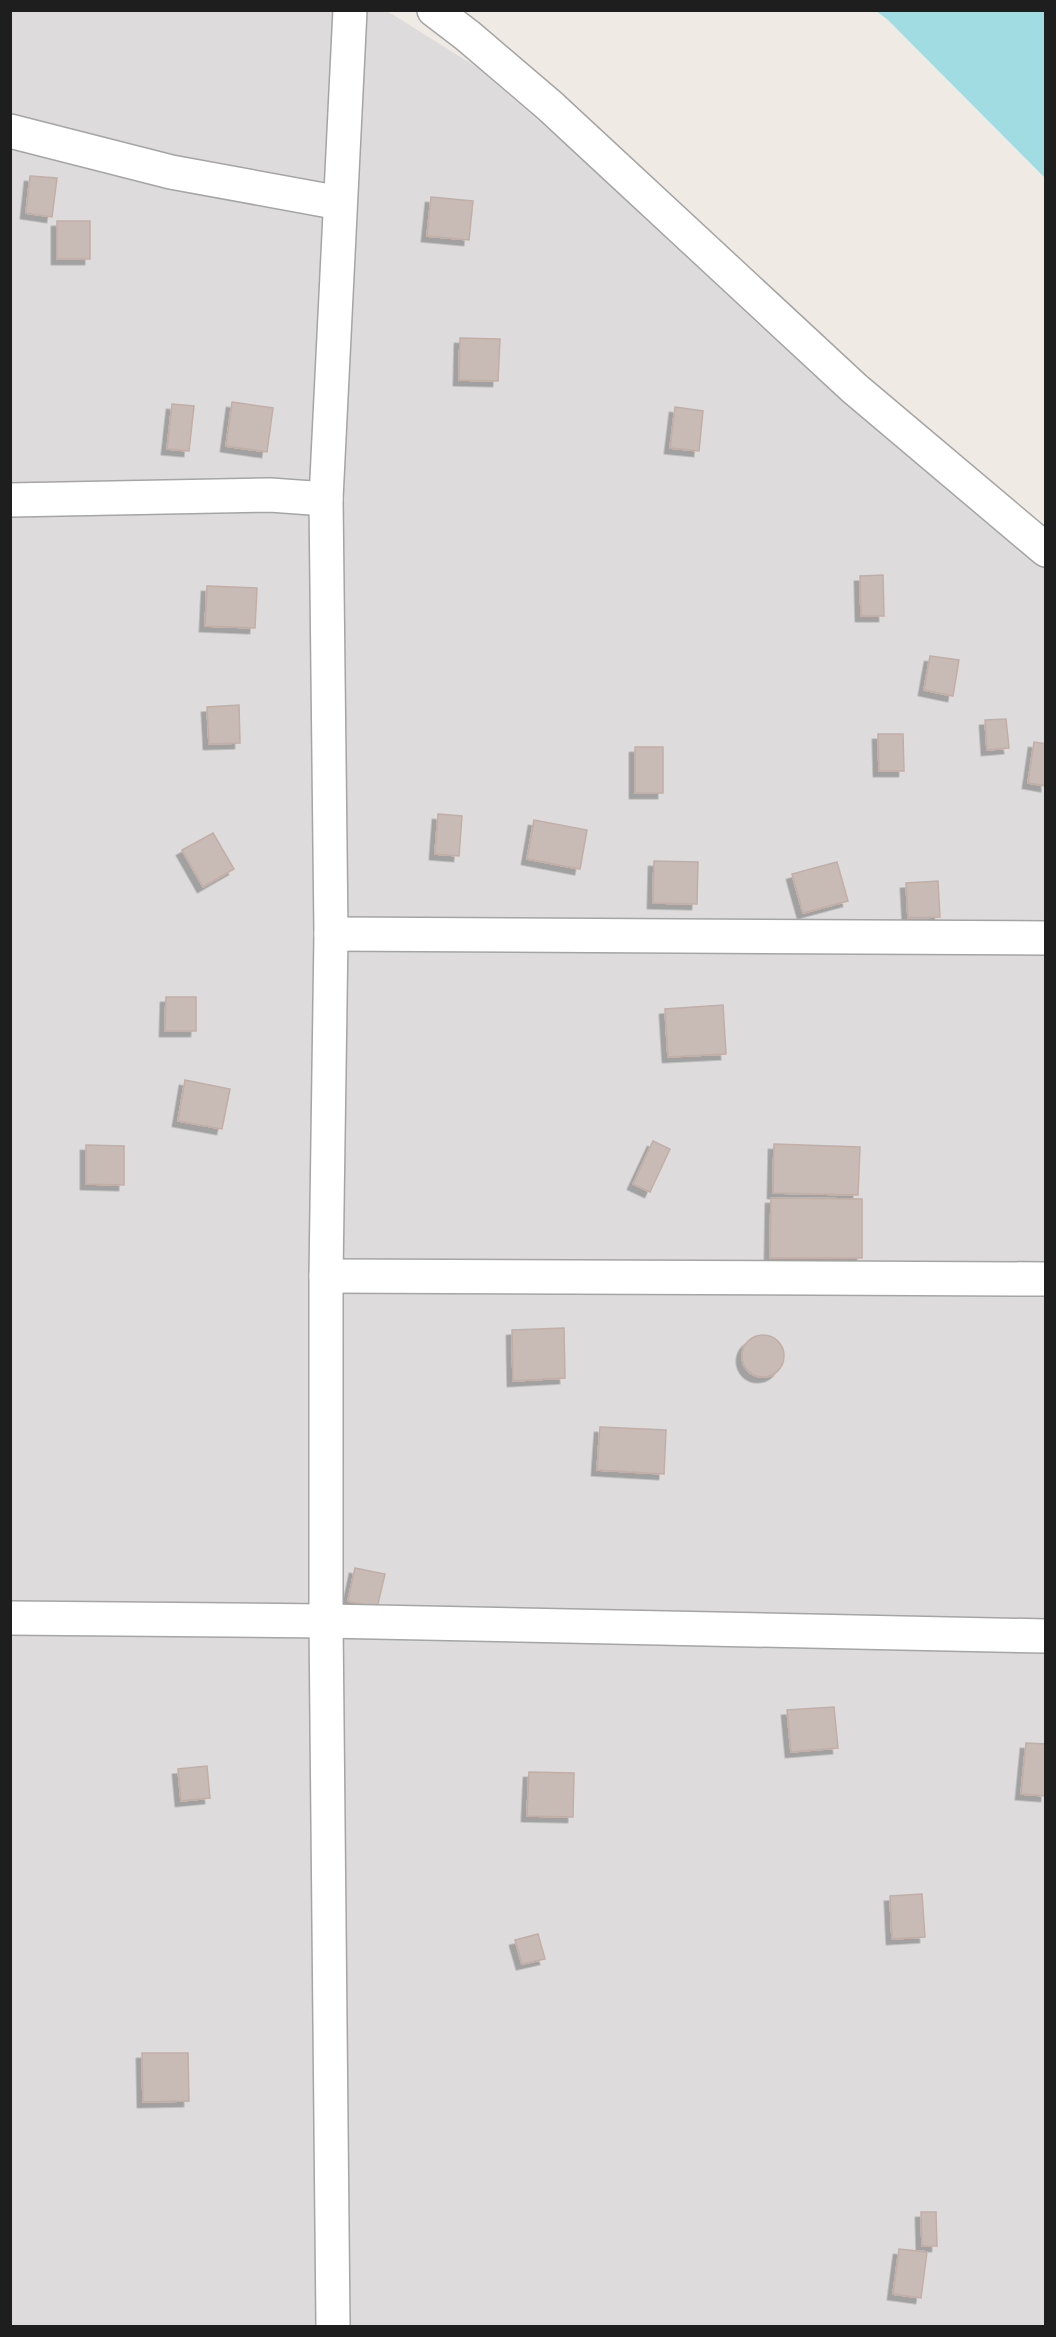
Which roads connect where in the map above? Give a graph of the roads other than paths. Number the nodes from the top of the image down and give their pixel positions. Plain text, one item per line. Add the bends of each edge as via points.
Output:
1 (350, 10) edge
2 (434, 10) edge
3 (10, 131) edge
4 (340, 203) junction
5 (326, 499) junction
6 (10, 500) edge
7 (1046, 550) edge
8 (331, 934) junction
9 (1046, 938) edge
10 (326, 1276) junction
11 (1046, 1279) edge
12 (10, 1618) edge
13 (326, 1621) junction
14 (1046, 1636) edge
15 (333, 2326) edge

1 - 4 street
2 - 7 street via 550,106 854,388
3 - 4 street via 171,171
4 - 5 street
5 - 6 street via 270,495
5 - 8 street
8 - 9 street
8 - 10 street
10 - 11 street
10 - 13 street
12 - 13 street
13 - 14 street
13 - 15 street

